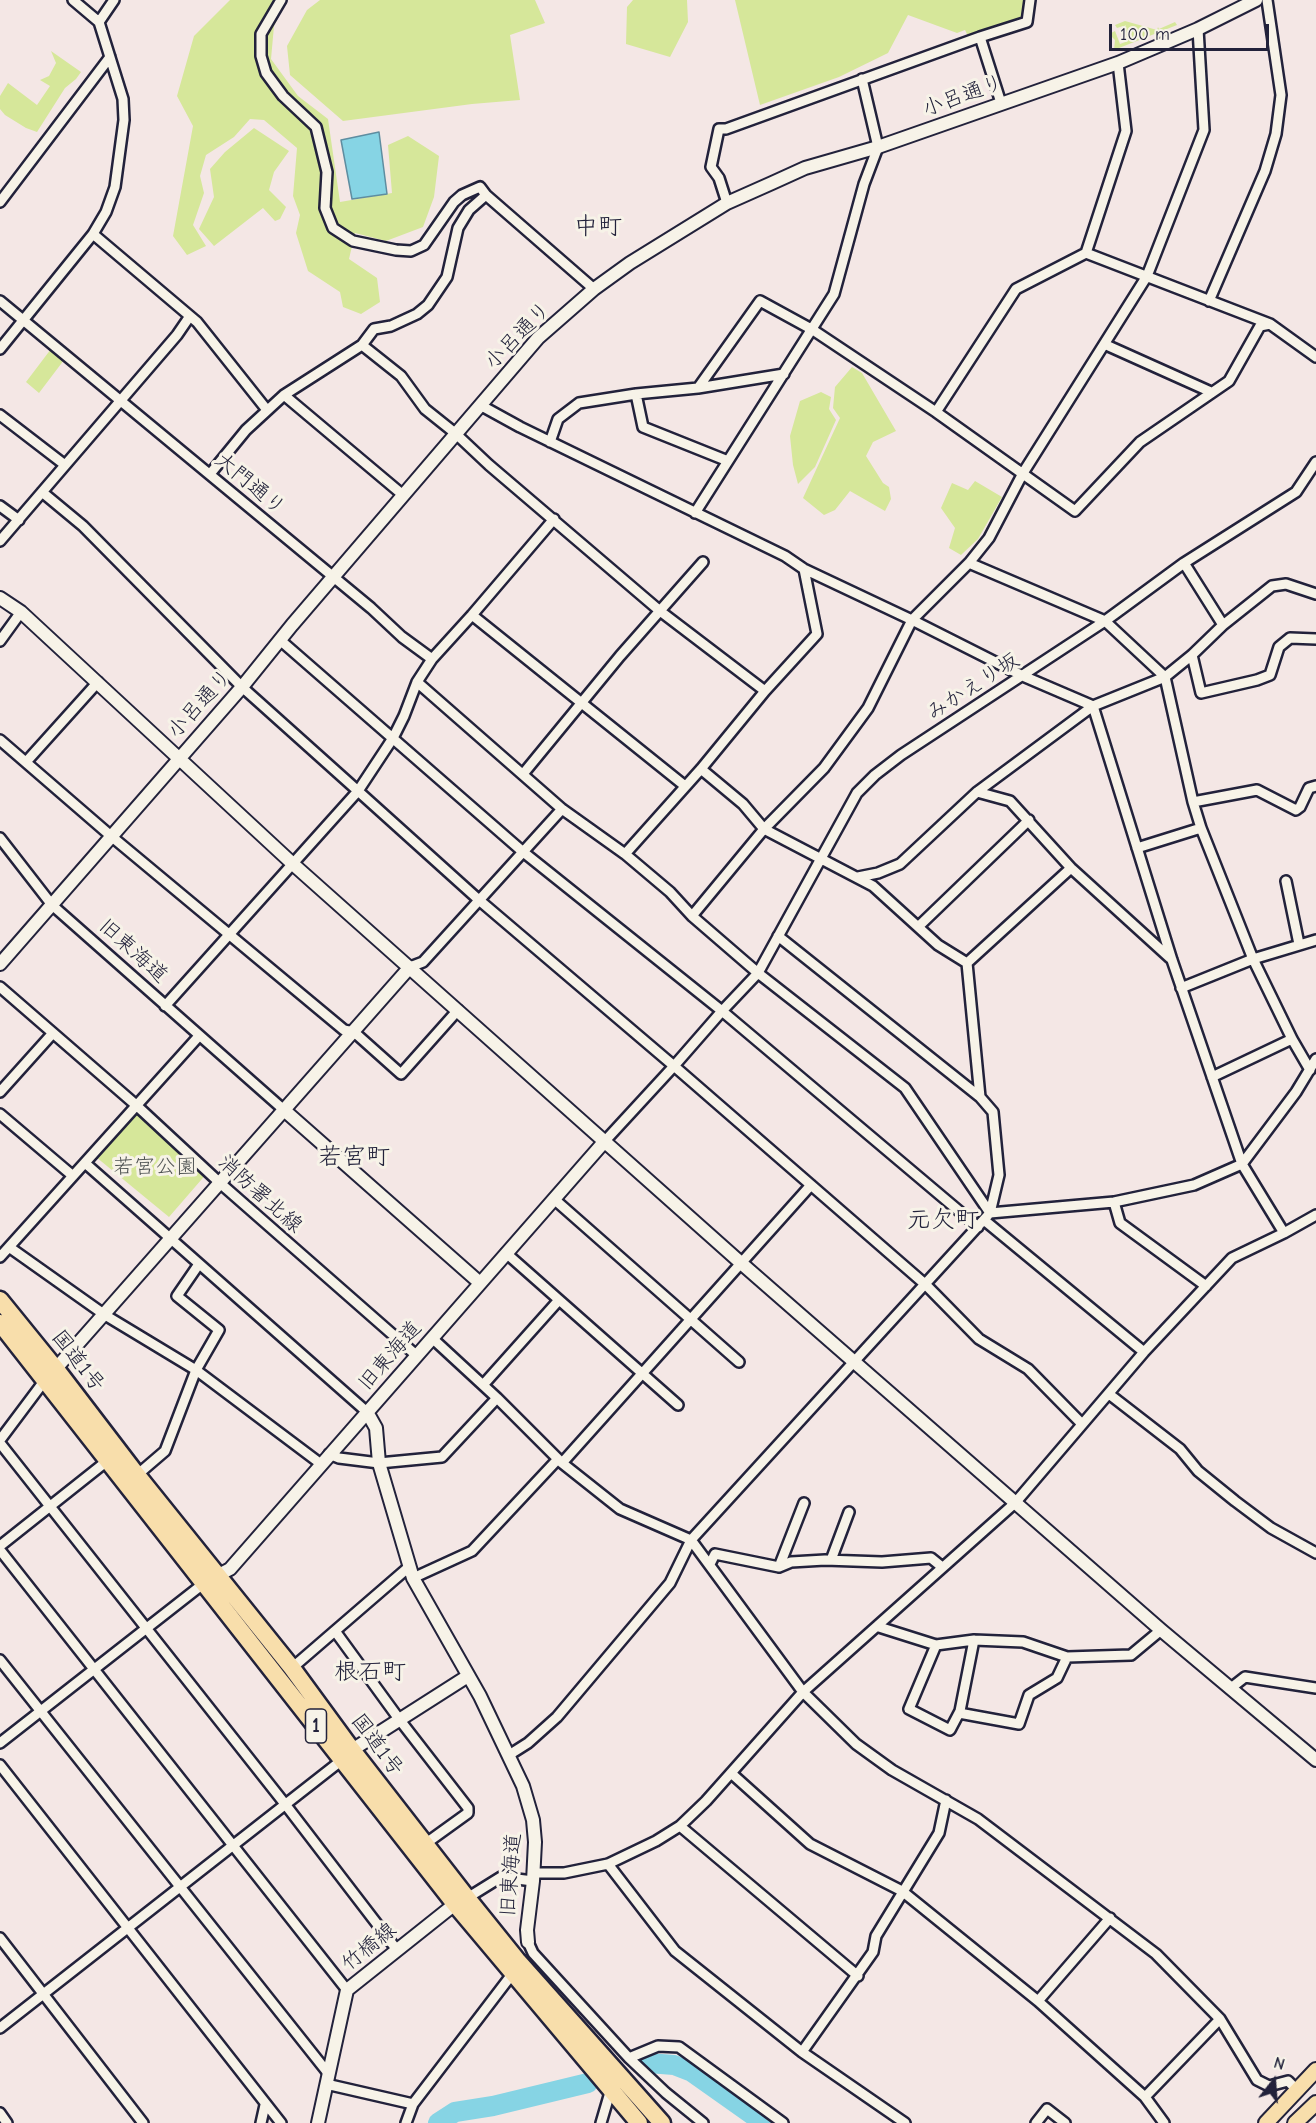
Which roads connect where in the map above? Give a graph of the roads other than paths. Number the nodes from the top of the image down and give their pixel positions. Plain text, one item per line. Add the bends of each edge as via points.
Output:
1 (73, 0) edge
2 (114, 0) edge
3 (280, 0) edge
4 (1030, 0) edge
5 (1256, 0) edge
6 (1267, 0) edge
7 (99, 22) junction
8 (1198, 29) junction
9 (980, 37) junction
10 (110, 57) junction
11 (1118, 63) junction
12 (862, 79) junction
13 (1001, 104) junction
14 (878, 147) junction
15 (486, 195) junction
16 (0, 202) edge
17 (727, 203) junction
18 (93, 234) junction
19 (1086, 253) junction
20 (1146, 276) junction
21 (594, 289) junction
22 (0, 301) edge
23 (1209, 301) junction
24 (190, 316) junction
25 (24, 320) junction
26 (1270, 324) junction
27 (813, 330) junction
28 (1104, 344) junction
29 (362, 345) junction
30 (0, 349) edge
31 (1316, 357) edge
32 (784, 374) junction
33 (698, 388) junction
34 (1211, 392) junction
35 (636, 394) junction
36 (284, 395) junction
37 (121, 401) junction
38 (480, 405) junction
39 (267, 410) junction
40 (936, 412) junction
41 (0, 415) edge
42 (455, 433) junction
43 (550, 442) junction
44 (728, 461) junction
45 (1316, 462) edge
46 (65, 465) junction
47 (210, 474) junction
48 (1023, 474) junction
49 (42, 492) junction
50 (403, 495) junction
51 (0, 506) edge
52 (694, 513) junction
53 (554, 519) junction
54 (19, 520) junction
55 (0, 542) edge
56 (703, 562) dead end
57 (969, 563) junction
58 (1184, 563) junction
59 (804, 568) junction
60 (333, 577) junction
61 (1316, 594) edge
62 (0, 598) edge
63 (660, 611) junction
64 (21, 612) junction
65 (472, 615) junction
66 (912, 620) junction
67 (1105, 621) junction
68 (1223, 625) junction
69 (1316, 639) edge
70 (280, 640) junction
71 (0, 641) edge
72 (1192, 655) junction
73 (432, 659) junction
74 (1023, 676) junction
75 (1165, 677) junction
76 (98, 682) junction
77 (417, 682) junction
78 (242, 687) junction
79 (765, 691) junction
80 (581, 705) junction
81 (1093, 706) junction
82 (393, 738) junction
83 (0, 740) edge
84 (178, 758) junction
85 (26, 762) junction
86 (700, 769) junction
87 (524, 774) junction
88 (685, 786) junction
89 (1316, 786) edge
90 (358, 791) junction
91 (977, 792) junction
92 (1193, 802) junction
93 (561, 809) junction
94 (1029, 820) junction
95 (1201, 828) junction
96 (764, 829) junction
97 (111, 836) junction
98 (0, 838) edge
99 (1137, 848) junction
100 (522, 851) junction
101 (625, 854) junction
102 (822, 861) junction
103 (294, 864) junction
104 (1071, 868) junction
105 (858, 877) junction
106 (1286, 881) dead end
107 (479, 900) junction
108 (52, 905) junction
109 (692, 916) junction
110 (919, 926) junction
111 (230, 935) junction
112 (778, 936) junction
113 (1316, 940) edge
114 (1299, 944) junction
115 (1253, 959) junction
116 (1172, 960) junction
117 (967, 963) junction
118 (0, 964) edge
119 (410, 967) junction
120 (758, 973) junction
121 (0, 987) edge
122 (1181, 988) junction
123 (165, 1006) junction
124 (458, 1010) junction
125 (722, 1011) junction
126 (354, 1032) junction
127 (53, 1033) junction
128 (199, 1036) junction
129 (1292, 1039) junction
130 (1316, 1059) edge
131 (674, 1065) junction
132 (1310, 1070) junction
133 (1212, 1077) junction
134 (0, 1092) edge
135 (980, 1097) junction
136 (136, 1105) junction
137 (284, 1110) junction
138 (0, 1114) edge
139 (604, 1142) junction
140 (85, 1163) junction
141 (1242, 1164) junction
142 (73, 1176) junction
143 (220, 1183) junction
144 (811, 1185) junction
145 (554, 1198) junction
146 (1114, 1202) junction
147 (1316, 1215) edge
148 (984, 1220) junction
149 (1284, 1233) junction
150 (170, 1240) junction
151 (9, 1247) junction
152 (506, 1253) junction
153 (0, 1257) edge
154 (741, 1263) junction
155 (199, 1264) junction
156 (480, 1283) junction
157 (926, 1285) junction
158 (1206, 1286) junction
159 (0, 1300) edge
160 (559, 1300) junction
161 (105, 1315) junction
162 (692, 1320) junction
163 (0, 1323) edge
164 (432, 1338) junction
165 (1144, 1352) junction
166 (416, 1355) junction
167 (739, 1362) dead end
168 (856, 1362) junction
169 (196, 1370) junction
170 (643, 1374) junction
171 (51, 1375) junction
172 (483, 1385) junction
173 (1109, 1394) junction
174 (497, 1398) junction
175 (678, 1405) dead end
176 (367, 1412) junction
177 (1082, 1424) junction
178 (0, 1442) edge
179 (325, 1459) junction
180 (107, 1461) junction
181 (560, 1461) junction
182 (379, 1463) junction
183 (137, 1475) junction
184 (804, 1503) dead end
185 (1015, 1503) junction
186 (51, 1506) junction
187 (849, 1512) dead end
188 (691, 1540) junction
189 (0, 1548) edge
190 (1316, 1553) edge
191 (831, 1560) junction
192 (710, 1564) junction
193 (779, 1567) junction
194 (942, 1567) junction
195 (412, 1572) junction
196 (210, 1580) junction
197 (879, 1627) junction
198 (146, 1628) junction
199 (1161, 1630) junction
200 (335, 1631) junction
201 (974, 1640) junction
202 (936, 1645) junction
203 (1068, 1658) junction
204 (0, 1659) edge
205 (292, 1668) junction
206 (94, 1670) junction
207 (468, 1676) junction
208 (1231, 1688) junction
209 (1316, 1688) edge
210 (803, 1692) junction
211 (40, 1712) junction
212 (959, 1713) junction
213 (399, 1719) junction
214 (0, 1743) edge
215 (347, 1755) junction
216 (509, 1755) junction
217 (1316, 1760) edge
218 (0, 1765) edge
219 (731, 1773) junction
220 (946, 1800) junction
221 (285, 1804) junction
222 (680, 1826) junction
223 (425, 1844) junction
224 (232, 1845) junction
225 (608, 1864) junction
226 (533, 1877) junction
227 (180, 1887) junction
228 (902, 1891) junction
229 (461, 1901) junction
230 (1110, 1918) junction
231 (128, 1927) junction
232 (0, 1938) edge
233 (528, 1942) joint
234 (397, 1950) junction
235 (513, 1973) junction
236 (858, 1976) junction
237 (347, 1990) junction
238 (44, 1995) junction
239 (1038, 2001) junction
240 (1220, 2019) junction
241 (0, 2028) edge
242 (802, 2052) junction
243 (629, 2058) junction
244 (1316, 2070) edge
245 (327, 2079) junction
246 (610, 2089) junction
247 (1298, 2090) junction
248 (666, 2093) junction
249 (1144, 2097) junction
250 (1316, 2103) edge
251 (412, 2104) junction
252 (265, 2105) junction
253 (1316, 2108) edge
254 (0, 2113) edge
255 (647, 2120) edge
256 (7, 2123) edge
257 (143, 2123) edge
258 (261, 2123) edge
259 (281, 2123) edge
260 (318, 2123) edge
261 (406, 2123) edge
262 (601, 2123) edge
263 (704, 2123) edge
264 (783, 2123) edge
265 (905, 2123) edge
266 (1036, 2123) edge
267 (1065, 2123) edge
268 (1164, 2123) edge
269 (1260, 2123) edge
270 (1266, 2123) edge
271 (1295, 2123) edge
272 (1303, 2123) edge

1 - 7 street
2 - 7 street
3 - 15 street via 261,34 261,57 266,73 283,96 316,127 327,172 325,208 333,228 353,241 411,250 424,245 462,195 480,187
4 - 9 street via 1027,22
5 - 8 street, 小呂通り
6 - 23 street via 1281,95 1276,134 1265,171
7 - 10 street
8 - 11 street, 小呂通り
8 - 20 street via 1204,130
9 - 12 street
9 - 13 street
10 - 16 street
10 - 18 street via 123,99 124,120 115,187
11 - 13 street, 小呂通り
11 - 19 street via 1126,131
12 - 14 street
12 - 17 street via 719,129 711,167
13 - 14 street, 小呂通り
14 - 17 street, 小呂通り via 805,168
14 - 27 street via 834,294
15 - 21 street
15 - 29 street via 469,210 458,228 447,277 428,305 391,326 374,329
17 - 21 street, 小呂通り
18 - 24 street
18 - 25 street
19 - 20 street
19 - 40 street via 1016,289
20 - 23 street
20 - 28 street
21 - 38 street, 小呂通り via 538,338
22 - 25 street, 大門通り
23 - 26 street
24 - 37 street
24 - 39 street
25 - 30 street
25 - 37 street, 大門通り
26 - 31 street
26 - 34 street via 1260,326 1229,381
27 - 32 street
27 - 33 street via 760,301
27 - 40 street
28 - 34 street
28 - 48 street
29 - 36 street
29 - 42 street via 401,376 425,409
32 - 33 street
32 - 44 street
33 - 35 street
34 - 48 street via 1140,442 1075,511
35 - 43 street via 579,403 558,419
35 - 44 street via 642,427
36 - 39 street
36 - 50 street
37 - 46 street
37 - 47 street, 大門通り
38 - 42 street, 小呂通り
38 - 43 street
39 - 47 street
40 - 48 street
41 - 46 street
42 - 50 street, 小呂通り
42 - 53 street
43 - 52 street
44 - 52 street
45 - 58 street, みかえり坂 via 1296,492
46 - 49 street
47 - 60 street, 大門通り
48 - 57 street via 989,538
49 - 54 street
49 - 78 street via 83,526
50 - 60 street, 小呂通り
51 - 54 street
52 - 59 street
53 - 63 street
53 - 65 street
54 - 55 street
56 - 63 street
57 - 66 street
57 - 67 street
58 - 67 street, みかえり坂
58 - 68 street
59 - 66 street
59 - 79 street via 817,634
60 - 70 street, 小呂通り
60 - 73 street, 大門通り
61 - 68 street via 1286,584 1272,586
62 - 64 street
63 - 79 street
63 - 80 street
64 - 71 street
64 - 76 street
65 - 73 street
65 - 80 street
66 - 74 street
66 - 96 street via 868,708 824,768
67 - 74 street, みかえり坂
67 - 75 street
68 - 72 street
69 - 72 street via 1290,639 1279,647 1270,675 1201,693
70 - 78 street, 小呂通り
70 - 82 street
72 - 75 street
73 - 77 street
74 - 81 street
74 - 102 street, みかえり坂 via 875,775 857,793
75 - 81 street
75 - 92 street
76 - 84 street
76 - 85 street
77 - 82 street
77 - 87 street
78 - 84 street, 小呂通り
78 - 90 street
79 - 86 street
80 - 87 street
80 - 88 street
81 - 91 street
81 - 99 street
82 - 90 street
82 - 100 street
83 - 85 street
84 - 97 street, 小呂通り
84 - 103 street
85 - 97 street
86 - 88 street
86 - 96 street via 743,804
87 - 93 street
88 - 101 street
89 - 92 street via 1309,788 1296,810 1257,790
90 - 103 street
90 - 107 street
91 - 94 street via 1010,801
91 - 105 street via 900,864
92 - 95 street
93 - 100 street
93 - 101 street
94 - 104 street
94 - 110 street
95 - 99 street
95 - 115 street
96 - 102 street
96 - 109 street
97 - 108 street, 小呂通り
97 - 111 street
98 - 108 street, 旧東海道
99 - 116 street
100 - 107 street
100 - 125 street
101 - 109 street
102 - 105 street
102 - 112 street, みかえり坂
103 - 111 street
103 - 119 street
104 - 116 street
104 - 117 street
105 - 110 street
106 - 114 street
107 - 119 street via 423,962
107 - 131 street
108 - 118 street, 小呂通り
108 - 123 street, 旧東海道
109 - 120 street
110 - 117 street via 938,945
111 - 123 street
111 - 126 street via 344,1030
112 - 120 street, みかえり坂
112 - 135 street
113 - 114 street
114 - 115 street
115 - 122 street
115 - 129 street
116 - 122 street
117 - 135 street
119 - 124 street
119 - 126 street
120 - 125 street, みかえり坂
120 - 148 street via 905,1088
121 - 127 street, 消防署北線
122 - 133 street
123 - 128 street, 旧東海道
124 - 126 street via 401,1074
124 - 139 street
125 - 131 street, みかえり坂
125 - 148 street
126 - 137 street
127 - 134 street
127 - 136 street, 消防署北線
128 - 136 street
128 - 137 street, 旧東海道
129 - 132 street
129 - 133 street
130 - 132 street
131 - 139 street, みかえり坂
131 - 144 street
132 - 141 street
133 - 141 street
135 - 148 street via 993,1112 999,1175
136 - 140 street
136 - 143 street, 消防署北線
137 - 143 street
137 - 156 street, 旧東海道
138 - 142 street
139 - 145 street
139 - 154 street
140 - 142 street
140 - 150 street
141 - 146 street via 1194,1185
141 - 149 street
142 - 151 street
143 - 150 street
143 - 166 street, 消防署北線
144 - 154 street
144 - 157 street
145 - 152 street
145 - 162 street
146 - 148 street
146 - 158 street via 1120,1223
147 - 149 street
148 - 157 street
148 - 165 street
149 - 158 street via 1232,1258
150 - 155 street
150 - 161 street
151 - 153 street
151 - 161 street
152 - 156 street
152 - 160 street
154 - 162 street
154 - 168 street
155 - 169 street via 177,1296 219,1330
155 - 176 street
156 - 164 street, 旧東海道
157 - 168 street
157 - 177 street via 979,1339 1028,1370
158 - 165 street
159 - 171 highway, 国道1号 / 1
160 - 170 street
160 - 172 street
161 - 169 street
161 - 171 street
162 - 167 street
162 - 170 street
163 - 171 highway, 国道1号 / 1
164 - 166 street, 旧東海道
164 - 172 street
165 - 173 street
166 - 176 street, 旧東海道
168 - 185 street
168 - 188 street
169 - 179 street
169 - 183 street via 165,1450
170 - 175 street
170 - 181 street
171 - 178 street
171 - 180 highway, 国道1号 / 1
171 - 183 highway, 国道1号 / 1
172 - 174 street
173 - 177 street
173 - 190 street via 1180,1449 1198,1471 1235,1501 1271,1528
174 - 181 street
174 - 182 street via 442,1457
176 - 179 street
176 - 182 street, 旧東海道 via 376,1428
177 - 185 street
178 - 186 street
179 - 182 street
179 - 196 street via 230,1569
180 - 186 street
180 - 196 highway, 国道1号 / 1
181 - 188 street via 620,1509
181 - 195 street via 472,1551
182 - 195 street, 旧東海道
183 - 196 highway, 国道1号 / 1
184 - 193 street
185 - 194 street
185 - 199 street
186 - 189 street
186 - 198 street
187 - 191 street
188 - 192 street
188 - 216 street via 670,1583 565,1708 528,1743
189 - 206 street
191 - 193 street via 791,1562
191 - 194 street via 882,1562 931,1558
192 - 193 street via 715,1554
192 - 210 street
194 - 197 street
195 - 200 street
195 - 207 street, 旧東海道
196 - 198 street
196 - 205 highway, 国道1号 / 1
196 - 215 highway, 国道1号 / 1
197 - 202 street
197 - 210 street
198 - 206 street
198 - 221 street
199 - 203 street via 1131,1655
199 - 208 street
200 - 205 street
200 - 213 street
201 - 202 street
201 - 203 street via 1023,1642
201 - 212 street
202 - 212 street via 909,1709 950,1730
203 - 212 street via 1057,1678 1029,1695 1019,1724
204 - 211 street
205 - 215 highway, 国道1号 / 1
206 - 211 street
206 - 224 street
207 - 213 street
207 - 216 street, 旧東海道
208 - 209 street via 1245,1677
208 - 217 street
210 - 219 street
210 - 220 street via 856,1744 892,1770
211 - 214 street
211 - 227 street
213 - 215 street
213 - 223 street via 468,1808 468,1813
215 - 221 street
215 - 223 highway, 国道1号 / 1
215 - 229 highway, 国道1号 / 1
216 - 226 street, 旧東海道 via 533,1820
218 - 231 street
219 - 222 street
219 - 228 street via 810,1844
220 - 228 street via 939,1833
220 - 230 street via 978,1819
221 - 224 street
221 - 234 street
222 - 225 street
222 - 236 street
223 - 229 highway, 国道1号 / 1
224 - 227 street
224 - 237 street
225 - 226 street
225 - 242 street via 675,1951
226 - 229 street via 501,1877
226 - 233 street, 旧東海道
227 - 231 street
227 - 245 street
228 - 236 street
228 - 239 street
229 - 234 street, 竹橋線
229 - 235 highway, 国道1号 / 1
229 - 255 highway, 国道1号 / 1 via 517,1960
230 - 239 street
230 - 240 street via 1156,1954
231 - 238 street
231 - 252 street
232 - 238 street
233 - 243 street, 旧東海道 via 533,1953
234 - 237 street, 竹橋線
235 - 246 highway, 国道1号 / 1
235 - 251 street
236 - 242 street
237 - 245 street, 竹橋線
238 - 241 street
238 - 257 street
239 - 249 street
240 - 247 street via 1257,2080 1269,2086 1288,2081
240 - 249 street
242 - 265 street
243 - 248 street, 旧東海道
243 - 264 street via 658,2046 679,2047
244 - 247 main road
245 - 251 street
245 - 260 street, 竹橋線
246 - 255 highway, 国道1号 / 1
246 - 262 street
247 - 269 main road
247 - 270 main road
248 - 255 street
248 - 263 street, 旧東海道
249 - 268 street
250 - 271 main road
251 - 261 street
252 - 258 street
252 - 259 street
253 - 272 main road
254 - 256 street
266 - 267 street via 1047,2109

